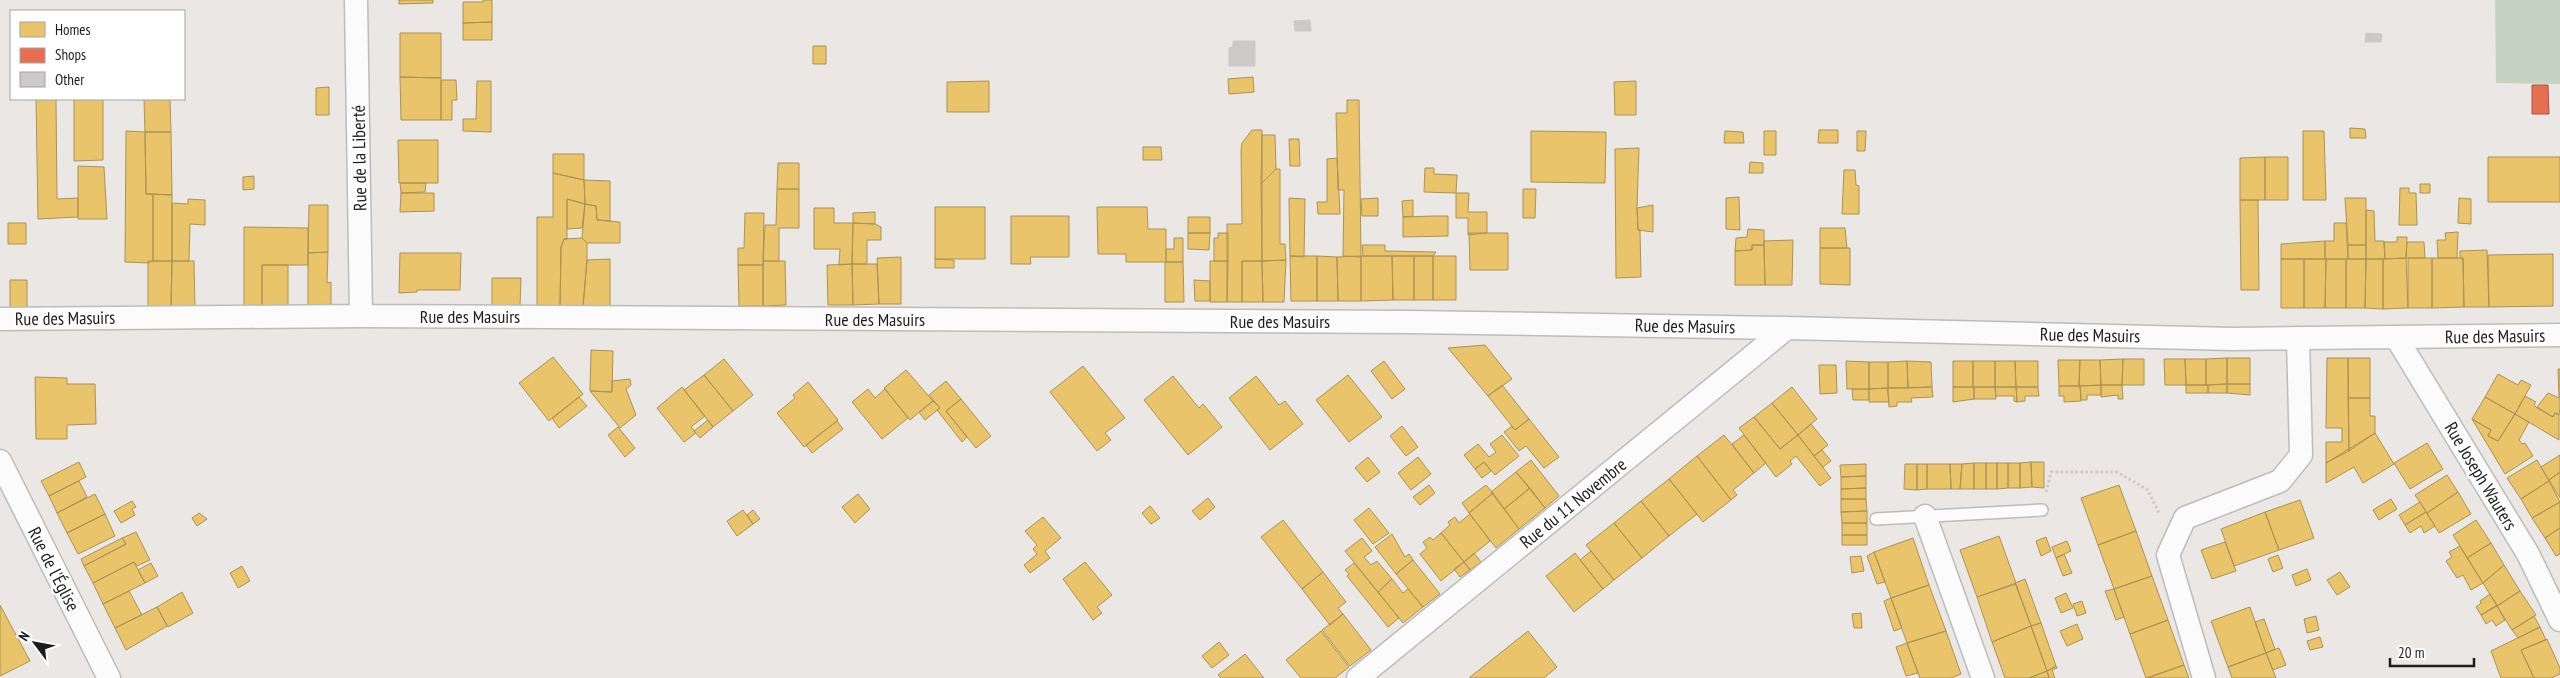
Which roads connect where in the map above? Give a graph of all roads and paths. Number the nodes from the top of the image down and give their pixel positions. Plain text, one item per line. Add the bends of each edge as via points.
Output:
1 (356, 0) edge
2 (361, 316) junction
3 (0, 319) edge
4 (1787, 328) junction
5 (2560, 335) edge
6 (2396, 337) junction
7 (2298, 338) junction
8 (0, 461) edge
9 (2042, 510) joint
10 (1924, 516) junction
11 (1876, 520) dead end
12 (2173, 544) junction
13 (2560, 620) edge
14 (109, 678) edge
15 (1358, 678) edge
16 (1983, 678) edge
17 (2204, 678) edge

1 - 2 street, Rue de la Liberté
2 - 3 street, Rue des Masuirs
2 - 4 street, Rue des Masuirs via 1410,322
4 - 7 street, Rue des Masuirs
4 - 15 street, Rue du 11 Novembre
5 - 6 street, Rue des Masuirs
6 - 7 street, Rue des Masuirs
6 - 13 street, Rue Joseph Wauters via 2528,554
7 - 12 street via 2301,455 2280,481 2185,518
8 - 14 street, Rue de l'Église
9 - 10 lane
9 - 12 path via 2051,472 2117,472 2148,490
10 - 11 lane
10 - 16 street
12 - 17 street via 2168,555

